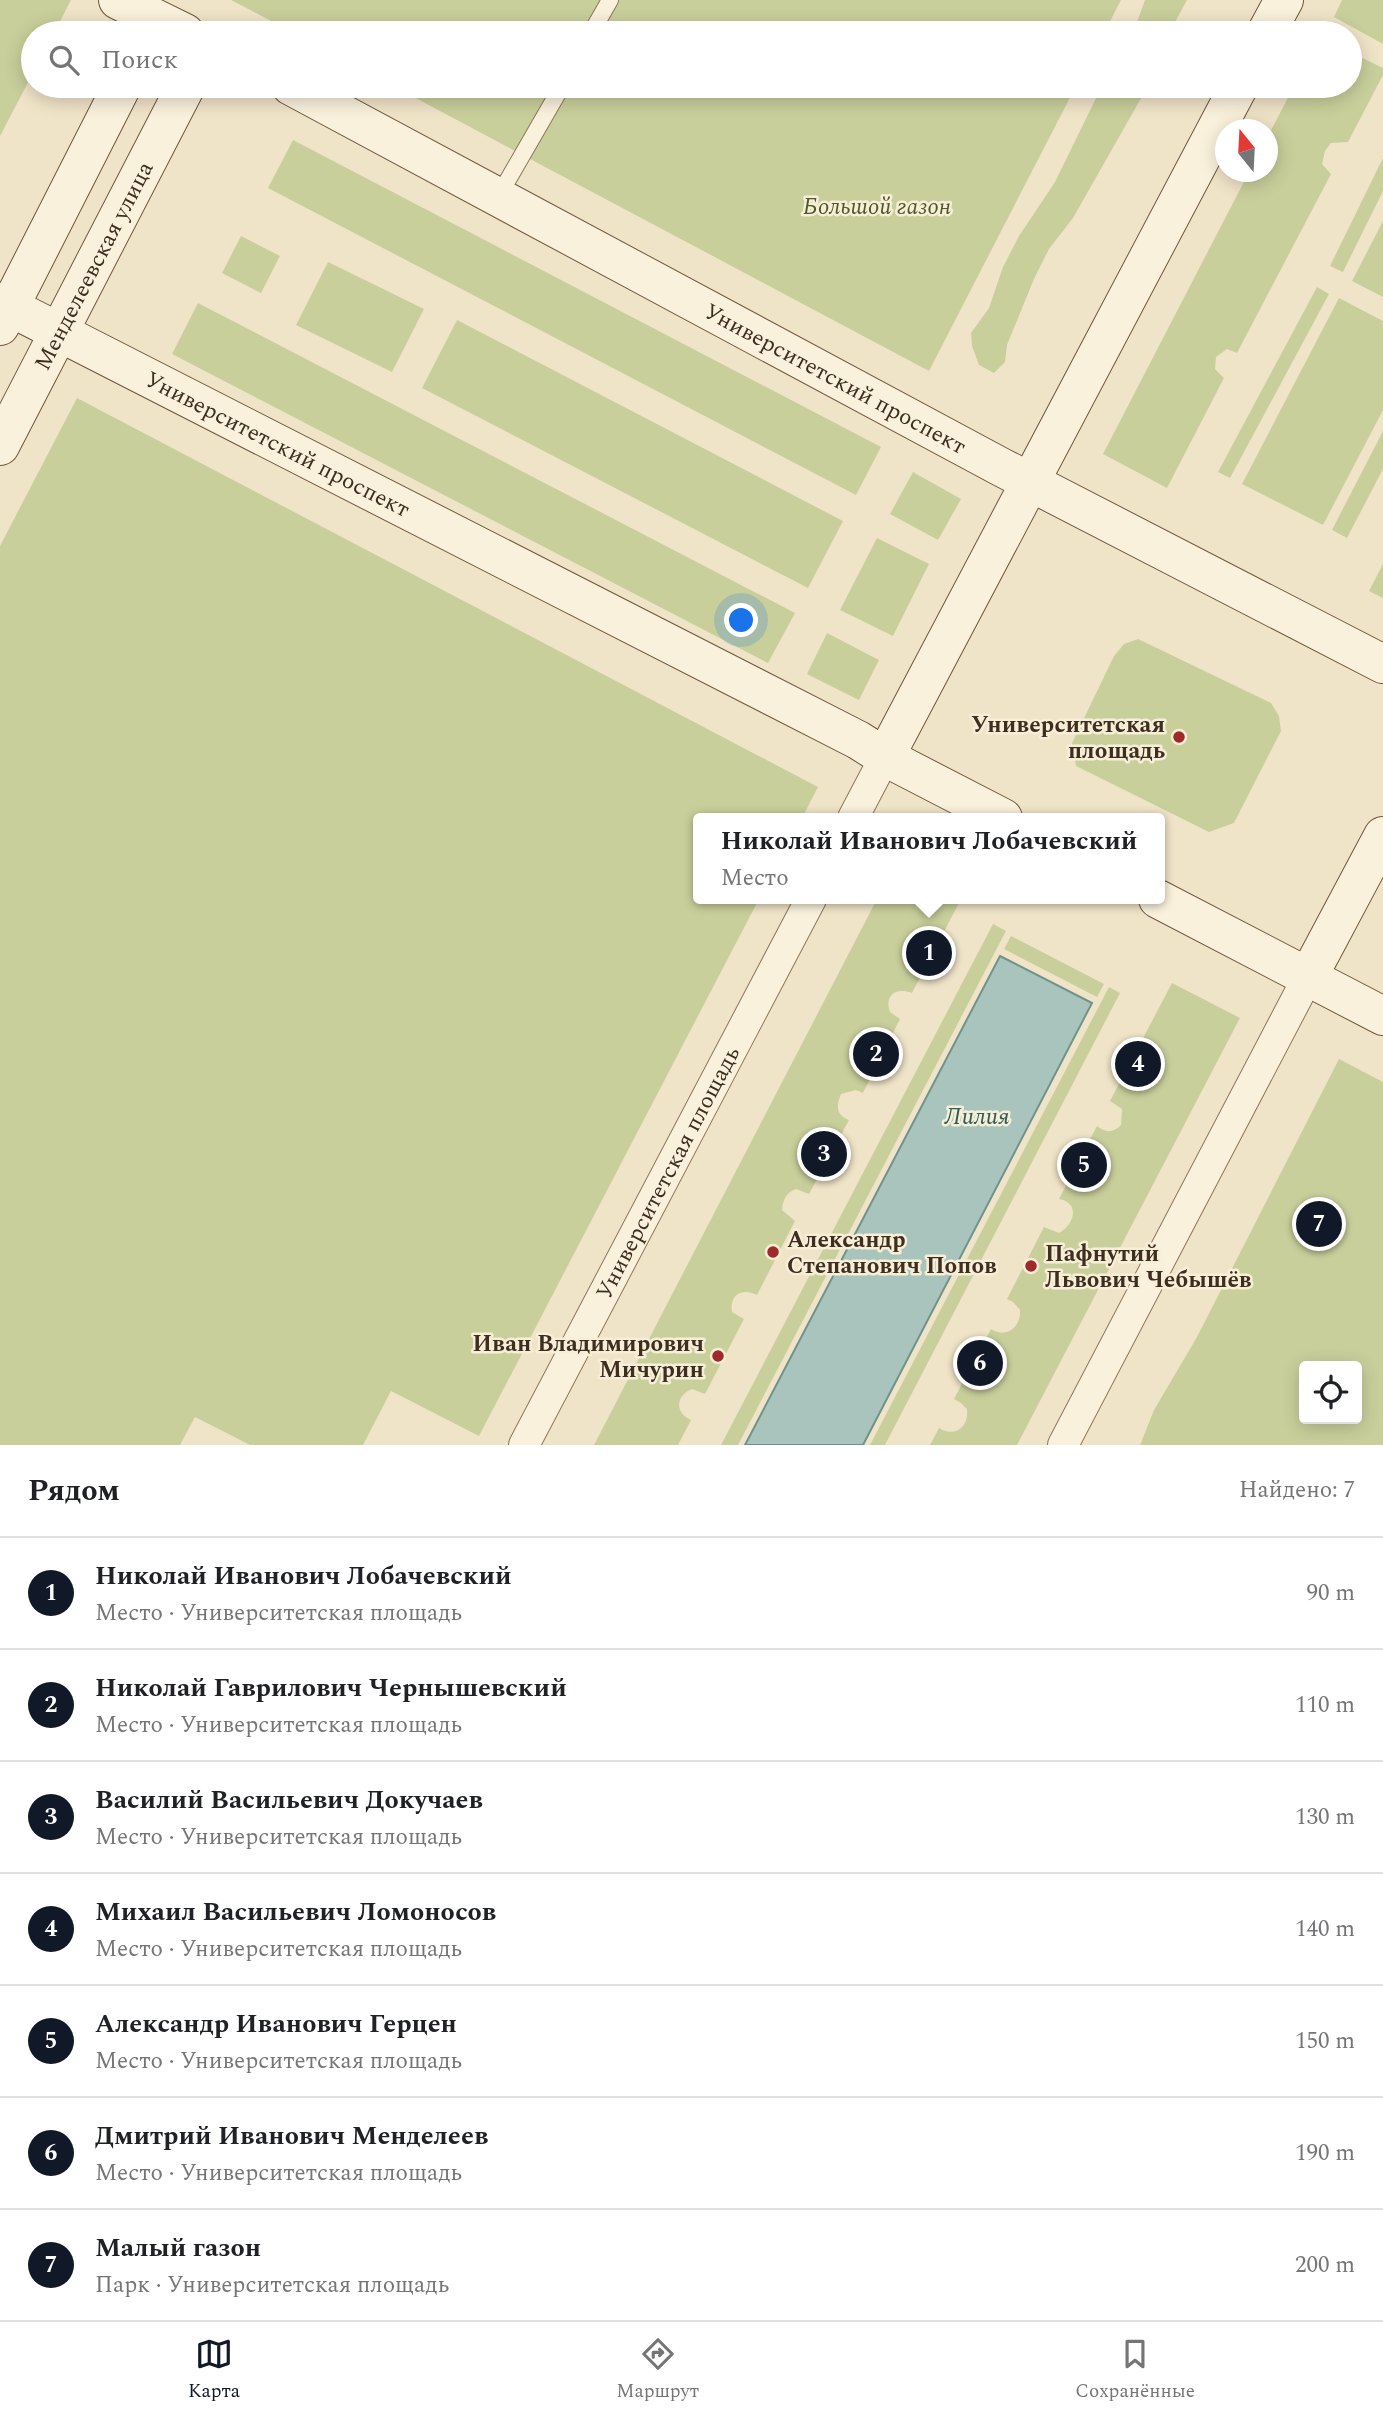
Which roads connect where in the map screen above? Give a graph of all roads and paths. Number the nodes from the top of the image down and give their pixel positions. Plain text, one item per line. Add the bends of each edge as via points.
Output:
1 (118, 0) edge
2 (610, 0) edge
3 (1284, 0) edge
4 (152, 21) edge
5 (598, 21) edge
6 (1273, 21) edge
7 (116, 98) edge
8 (180, 98) edge
9 (313, 98) edge
10 (555, 98) edge
11 (1233, 98) edge
12 (498, 197) junction
13 (3, 312) edge
14 (59, 332) junction
15 (0, 446) edge
16 (1030, 482) junction
17 (1383, 664) edge
18 (885, 757) junction
19 (856, 813) edge
20 (993, 813) edge
21 (1383, 835) edge
22 (1165, 903) edge
23 (808, 904) edge
24 (1308, 977) junction
25 (1383, 1016) edge
26 (524, 1445) edge
27 (1063, 1445) edge

1 - 4 main road
2 - 5 lane
3 - 6 main road
7 - 13 main road
8 - 14 main road, Менделеевская улица
9 - 12 main road, Университетский проспект
10 - 12 lane
11 - 16 main road
12 - 16 main road, Университетский проспект
13 - 14 main road, Университетский проспект
14 - 15 main road, Менделеевская улица
14 - 18 main road, Университетский проспект
16 - 17 main road, Университетский проспект
16 - 18 main road
18 - 19 street
18 - 20 main road, Университетский проспект
21 - 24 main road
22 - 24 main road
23 - 26 street, Университетская площадь
24 - 25 main road
24 - 27 street

